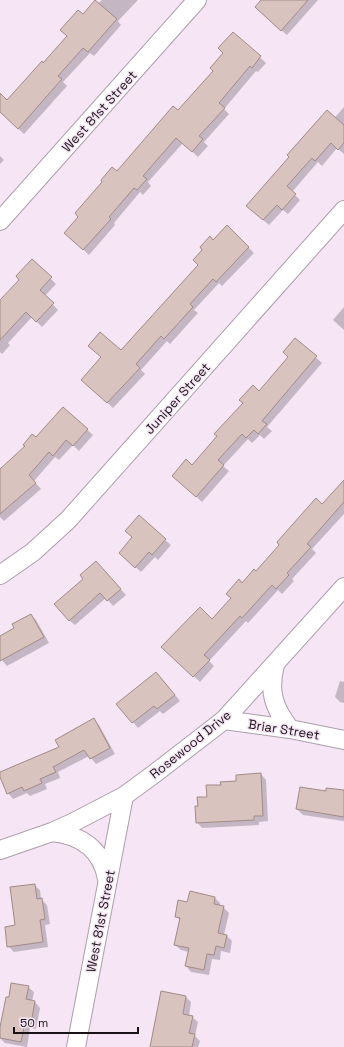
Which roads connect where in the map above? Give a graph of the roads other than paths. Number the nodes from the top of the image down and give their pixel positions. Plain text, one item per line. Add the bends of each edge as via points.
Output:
1 (197, 0) edge
2 (344, 210) edge
3 (0, 221) edge
4 (0, 575) edge
5 (344, 588) edge
6 (275, 665) junction
7 (224, 720) junction
8 (290, 730) junction
9 (344, 740) edge
10 (124, 796) junction
11 (52, 832) junction
12 (0, 850) edge
13 (108, 882) junction
14 (76, 1047) edge

1 - 3 street, West 81st Street
2 - 4 street, Juniper Street via 68,520 33,552
5 - 6 street, Rosewood Drive
6 - 7 street, Rosewood Drive
6 - 8 street via 271,680 275,702 280,717
7 - 8 street, Briar Street
7 - 10 street, Rosewood Drive
8 - 9 street, Briar Street
10 - 11 street, Rosewood Drive
10 - 13 street, West 81st Street
11 - 12 street, Rosewood Drive
11 - 13 street via 74,836 93,850 105,868
13 - 14 street, West 81st Street

